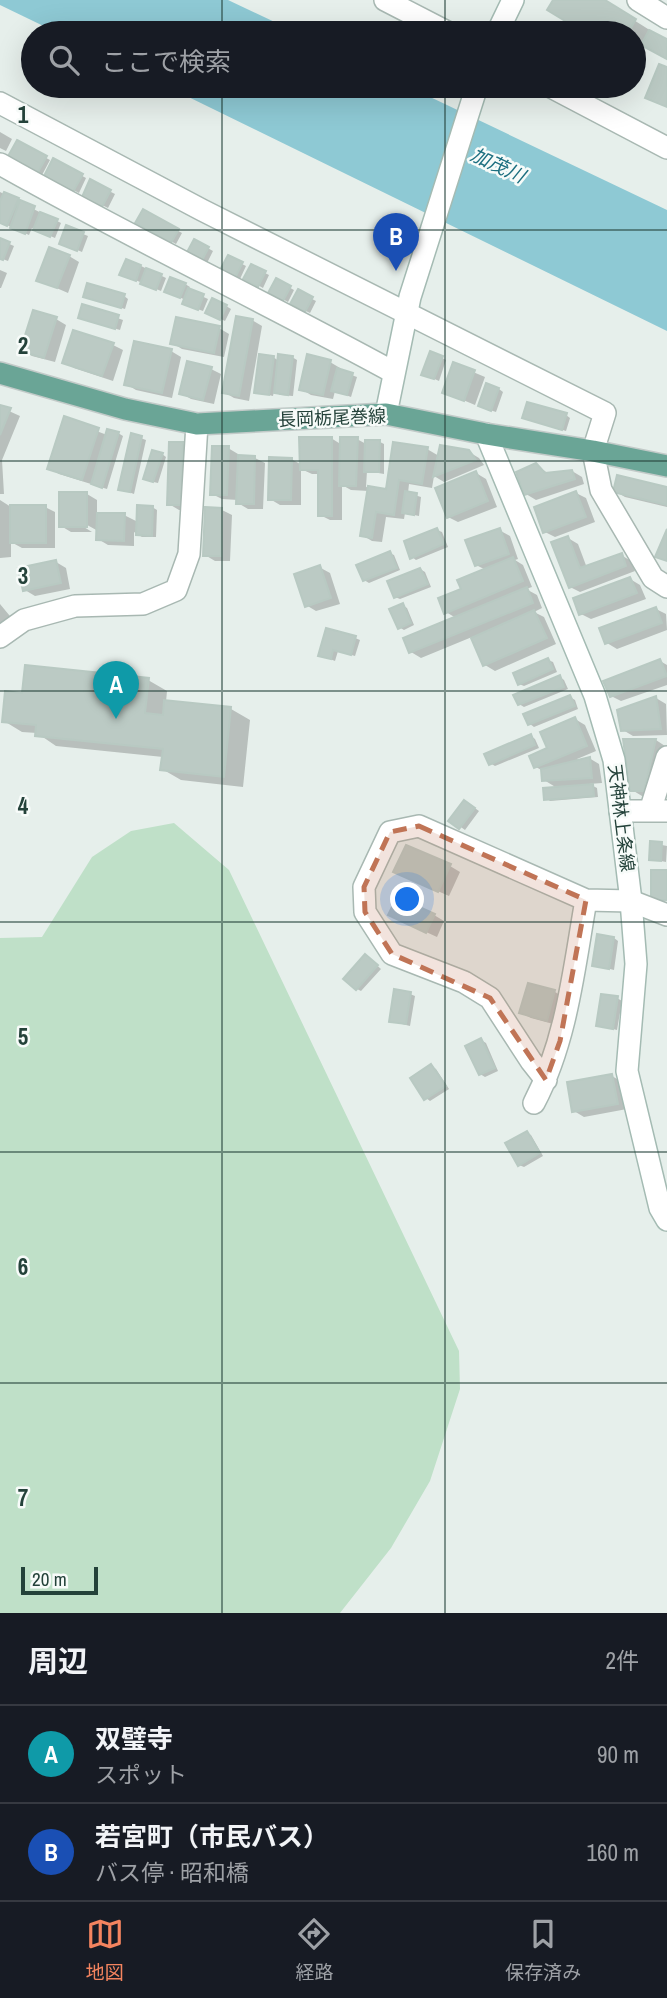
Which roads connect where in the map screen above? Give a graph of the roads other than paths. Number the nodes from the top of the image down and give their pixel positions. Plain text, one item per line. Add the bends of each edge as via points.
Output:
1 (385, 0) edge
2 (513, 0) edge
3 (638, 0) edge
4 (667, 18) edge
5 (426, 21) edge
6 (503, 21) edge
7 (473, 98) edge
8 (572, 98) edge
9 (0, 103) edge
10 (667, 148) edge
11 (0, 164) edge
12 (409, 305) junction
13 (393, 372) junction
14 (0, 373) edge
15 (386, 414) junction
16 (197, 424) junction
17 (486, 434) junction
18 (593, 451) junction
19 (667, 466) edge
20 (667, 587) edge
21 (0, 637) edge
22 (667, 757) edge
23 (621, 811) junction
24 (658, 811) edge
25 (586, 900) junction
26 (631, 901) junction
27 (667, 915) edge
28 (546, 1080) junction
29 (534, 1103) dead end
30 (667, 1220) edge

1 - 5 street
2 - 6 street
3 - 4 street
7 - 12 street
8 - 10 street
9 - 12 street via 190,204
11 - 13 street
12 - 13 street
12 - 18 street via 605,413
13 - 15 street
14 - 16 main road, 長岡栃尾巻線 via 125,409
15 - 16 main road, 長岡栃尾巻線
15 - 17 main road, 長岡栃尾巻線
16 - 21 street via 189,554 176,590 143,604 75,606 23,620
17 - 18 main road, 長岡栃尾巻線
17 - 23 street, 天神林上条線 via 595,696 614,760
18 - 19 main road, 長岡栃尾巻線
18 - 20 street via 601,490 653,578
22 - 24 street
23 - 24 street
23 - 26 street, 天神林上条線
25 - 26 street
25 - 28 street via 560,1041
25 - 28 street via 419,826 390,832 364,887 365,912 392,954 464,982 490,998
26 - 27 street
26 - 30 street, 天神林上条線 via 636,964 627,1070 660,1208
28 - 29 street

